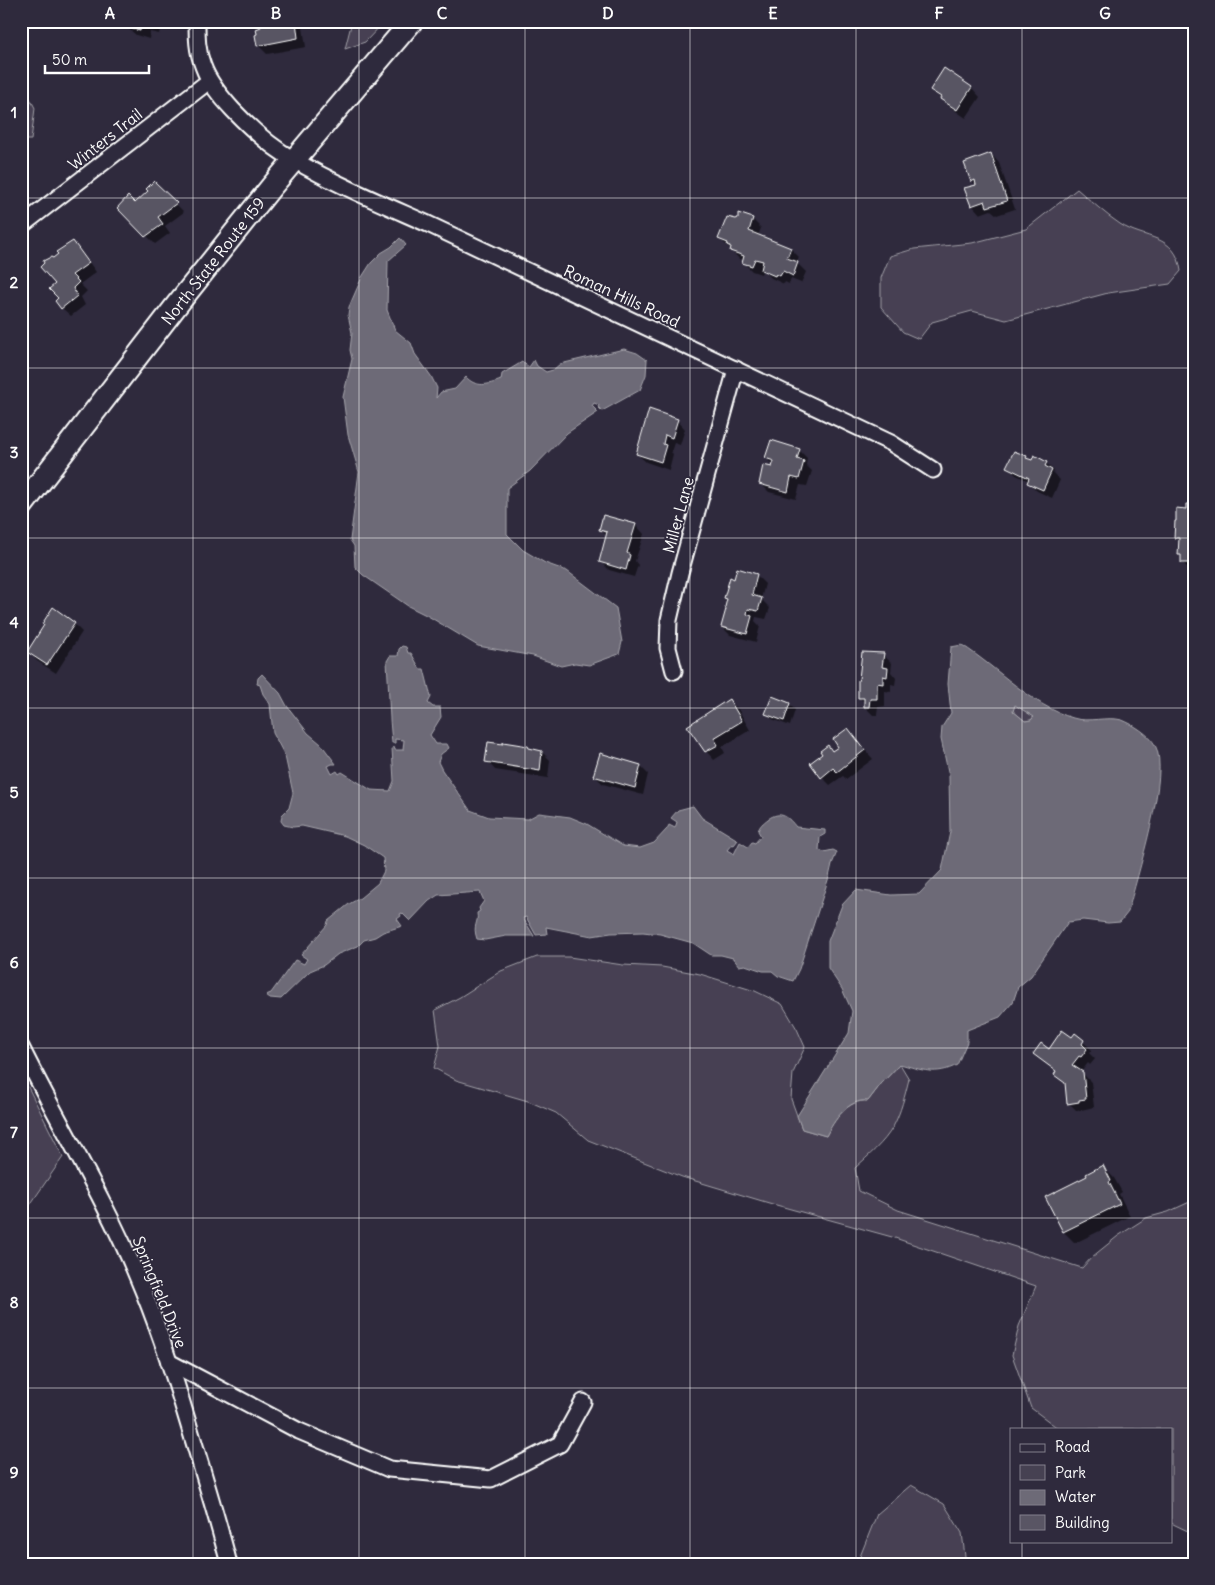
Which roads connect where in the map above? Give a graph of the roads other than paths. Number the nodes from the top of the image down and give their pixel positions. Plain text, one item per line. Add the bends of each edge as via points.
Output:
1 (197, 21) edge
2 (412, 21) edge
3 (209, 81) junction
4 (294, 160) junction
5 (21, 226) edge
6 (736, 369) junction
7 (933, 470) dead end
8 (21, 507) edge
9 (674, 670) dead end
10 (21, 1047) edge
11 (169, 1362) junction
12 (583, 1402) dead end
13 (230, 1564) edge

1 - 3 street, Roman Hills Road via 198,47
2 - 4 main road, North State Route 159
3 - 4 street, Roman Hills Road via 245,123
3 - 5 street, Winters Trail
4 - 6 street, Roman Hills Road via 355,192
4 - 8 main road, North State Route 159
6 - 7 street, Roman Hills Road via 891,443
6 - 9 street, Miller Lane via 669,620 668,648
10 - 11 street, Springfield Drive via 105,1205 137,1276
11 - 12 street via 299,1431 389,1469 491,1479 560,1444
11 - 13 street, Springfield Drive

